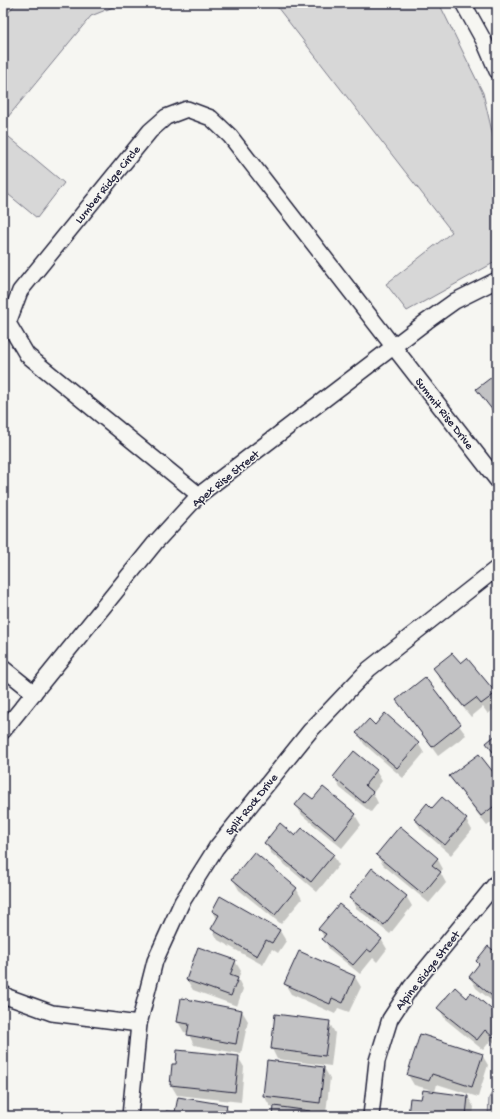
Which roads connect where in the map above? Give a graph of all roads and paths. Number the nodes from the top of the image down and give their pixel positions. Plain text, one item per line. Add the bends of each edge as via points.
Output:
1 (463, 3) edge
2 (497, 71) edge
3 (497, 280) edge
4 (393, 347) junction
5 (497, 480) edge
6 (199, 495) junction
7 (497, 568) edge
8 (3, 668) edge
9 (34, 693) junction
10 (3, 731) edge
11 (497, 882) edge
12 (3, 994) edge
13 (139, 1024) junction
14 (130, 1116) edge
15 (371, 1116) edge

1 - 2 street
3 - 4 street, Apex Rise Street via 455,301
4 - 5 street, Summit Rise Drive
4 - 6 street, Apex Rise Street
4 - 6 street, Lumber Ridge Circle via 230,136 211,118 188,109 166,117 150,131 20,291 8,323 27,355
6 - 9 street, Apex Rise Street via 155,543
7 - 13 street, Split Rock Drive via 369,669 310,731 226,837 182,902 155,961
8 - 9 street
9 - 10 street, Apex Rise Street
11 - 15 street, Alpine Ridge Street via 411,987 390,1019 377,1061
12 - 13 street via 52,1013
13 - 14 street, Split Rock Drive

